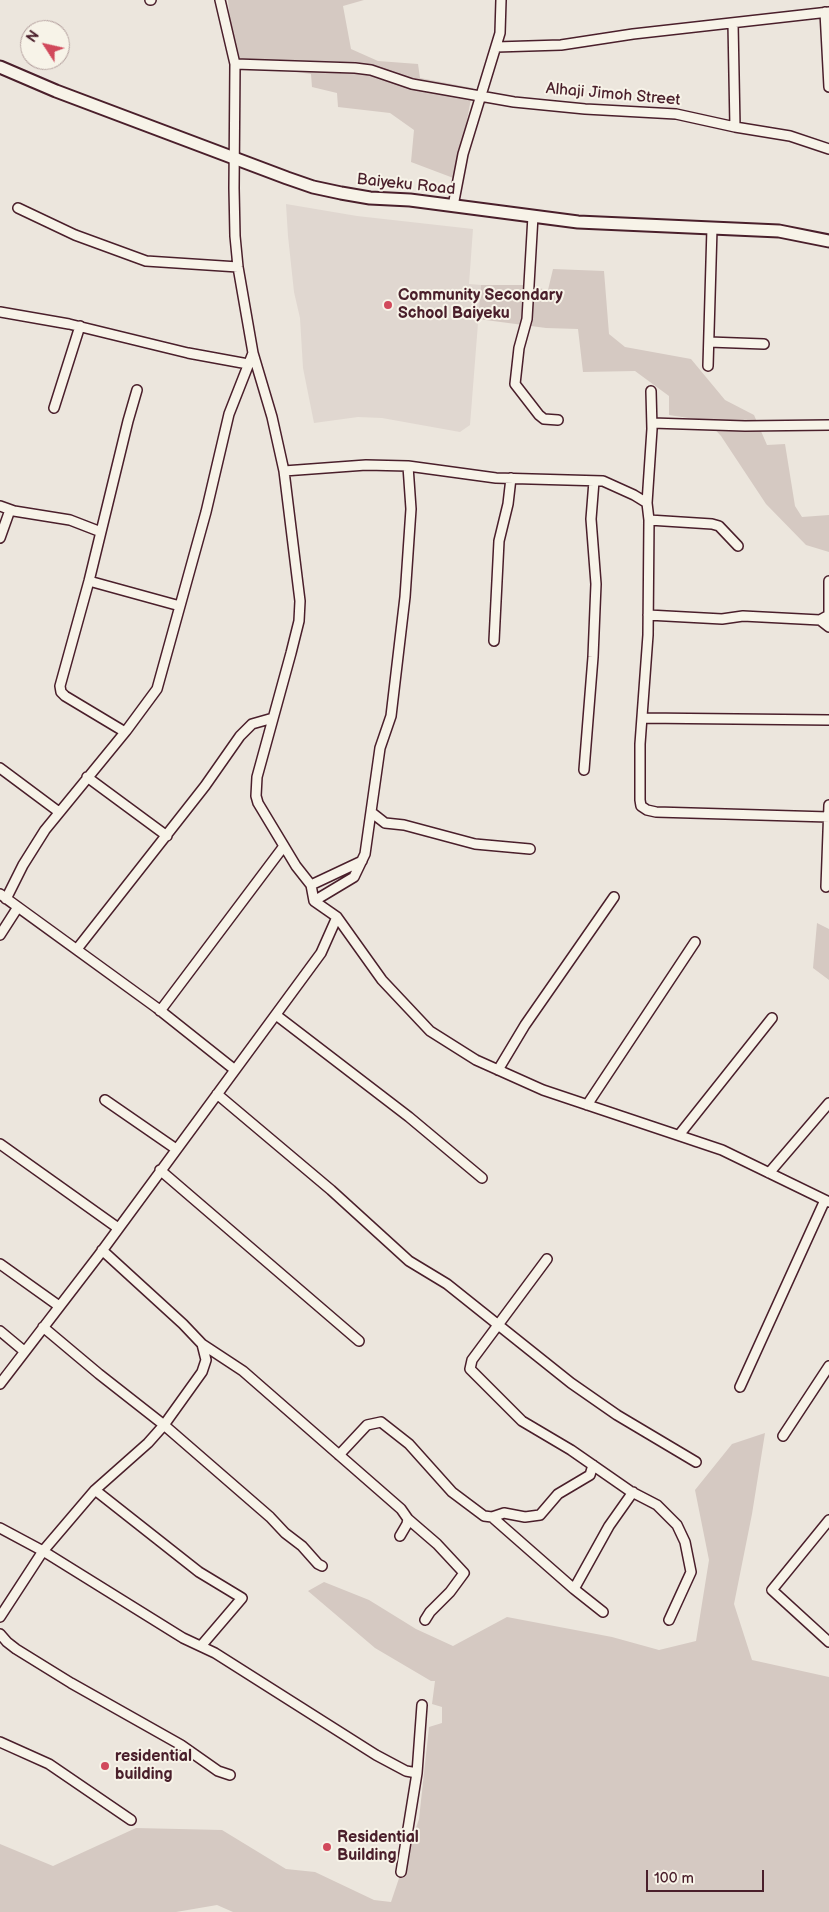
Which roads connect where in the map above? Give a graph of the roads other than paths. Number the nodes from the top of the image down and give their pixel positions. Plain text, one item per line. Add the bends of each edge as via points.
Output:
1 (220, 0) edge
2 (502, 0) edge
3 (827, 12) edge
4 (733, 23) junction
5 (496, 47) junction
6 (235, 64) junction
7 (0, 67) edge
8 (829, 87) edge
9 (480, 96) junction
10 (736, 127) junction
11 (829, 141) edge
12 (829, 149) edge
13 (235, 158) junction
14 (453, 206) junction
15 (18, 208) dead end
16 (533, 216) junction
17 (712, 228) junction
18 (829, 241) edge
19 (238, 268) junction
20 (0, 312) edge
21 (80, 326) junction
22 (709, 342) junction
23 (764, 344) dead end
24 (253, 353) junction
25 (248, 364) junction
26 (708, 366) dead end
27 (259, 375) junction
28 (242, 378) junction
29 (137, 390) dead end
30 (651, 391) dead end
31 (54, 408) dead end
32 (558, 420) dead end
33 (652, 423) junction
34 (829, 425) edge
35 (408, 466) junction
36 (284, 471) junction
37 (511, 478) junction
38 (594, 481) junction
39 (647, 503) junction
40 (0, 506) edge
41 (10, 510) junction
42 (650, 520) junction
43 (101, 532) junction
44 (0, 538) edge
45 (738, 546) dead end
46 (89, 581) junction
47 (829, 581) edge
48 (180, 606) junction
49 (648, 615) junction
50 (826, 618) edge
51 (829, 627) edge
52 (494, 641) dead end
53 (273, 718) junction
54 (642, 718) junction
55 (829, 720) edge
56 (125, 732) junction
57 (0, 768) edge
58 (584, 770) dead end
59 (87, 777) junction
60 (829, 807) edge
61 (59, 812) junction
62 (371, 812) junction
63 (829, 817) edge
64 (385, 823) junction
65 (369, 831) junction
66 (166, 836) junction
67 (284, 846) junction
68 (530, 849) dead end
69 (362, 861) junction
70 (311, 885) junction
71 (826, 887) dead end
72 (3, 896) edge
73 (614, 897) dead end
74 (314, 901) junction
75 (18, 907) junction
76 (337, 917) junction
77 (0, 935) edge
78 (695, 942) dead end
79 (77, 949) junction
80 (160, 1011) junction
81 (276, 1015) junction
82 (772, 1018) dead end
83 (235, 1070) junction
84 (498, 1070) junction
85 (217, 1094) junction
86 (105, 1100) dead end
87 (829, 1103) edge
88 (587, 1105) junction
89 (679, 1135) junction
90 (0, 1144) edge
91 (176, 1149) junction
92 (160, 1170) junction
93 (769, 1173) junction
94 (482, 1178) dead end
95 (827, 1201) edge
96 (118, 1228) junction
97 (102, 1250) junction
98 (547, 1259) dead end
99 (0, 1264) edge
100 (58, 1306) junction
101 (498, 1325) junction
102 (42, 1327) junction
103 (0, 1331) edge
104 (359, 1341) dead end
105 (202, 1344) junction
106 (24, 1350) junction
107 (829, 1366) edge
108 (0, 1384) edge
109 (740, 1388) dead end
110 (164, 1425) junction
111 (783, 1436) dead end
112 (339, 1456) junction
113 (696, 1462) dead end
114 (593, 1465) junction
115 (95, 1490) junction
116 (633, 1492) junction
117 (492, 1517) junction
118 (408, 1519) junction
119 (828, 1524) edge
120 (0, 1528) edge
121 (400, 1536) dead end
122 (43, 1551) junction
123 (322, 1566) dead end
124 (574, 1589) junction
125 (603, 1612) dead end
126 (0, 1617) edge
127 (425, 1620) dead end
128 (669, 1620) dead end
129 (0, 1634) edge
130 (829, 1642) edge
131 (201, 1646) junction
132 (422, 1705) dead end
133 (1, 1745) edge
134 (417, 1773) junction
135 (230, 1775) dead end
136 (132, 1820) dead end
137 (401, 1872) dead end

1 - 6 street
2 - 5 street
3 - 4 street
3 - 8 street
4 - 5 street via 561,45
4 - 10 street
5 - 9 street
6 - 9 street, Alhaji Jimoh Street via 371,70 412,84
6 - 13 street
7 - 13 main road, Baiyeku Road
9 - 10 street, Alhaji Jimoh Street via 585,109 668,113
9 - 14 street via 463,154
10 - 12 street, Alhaji Jimoh Street via 790,136
11 - 12 street
13 - 14 main road, Baiyeku Road via 313,187 340,193
13 - 19 street
14 - 16 main road, Baiyeku Road
15 - 19 street via 75,235 146,260
16 - 17 main road, Baiyeku Road via 578,222
16 - 32 street via 527,319 519,348 515,384 539,415 544,419
17 - 18 main road, Baiyeku Road via 779,231
17 - 22 street
19 - 24 street
20 - 21 street
21 - 25 street via 188,353
21 - 31 street
22 - 23 street
22 - 26 street
24 - 25 street
24 - 27 street
25 - 28 street
27 - 28 street
27 - 36 street
28 - 48 street via 229,414
29 - 43 street
30 - 33 street
33 - 34 street
33 - 39 street
35 - 36 street via 366,465
35 - 37 street
35 - 62 street via 411,510 405,597 391,716 380,748
36 - 53 street via 300,601 299,622
37 - 38 street
37 - 52 street via 499,541
38 - 39 street via 610,483
38 - 58 street via 591,519 596,584
39 - 42 street
40 - 41 street
41 - 43 street via 70,520
41 - 44 street
42 - 45 street via 719,526
42 - 49 street
43 - 46 street
46 - 48 street
46 - 56 street via 61,692
47 - 50 street
48 - 56 street via 157,689
49 - 50 street via 722,619 749,616
49 - 54 street
50 - 51 street
53 - 66 street via 252,724 240,736
53 - 67 street via 256,796
54 - 55 street
54 - 63 street via 640,800 641,806 647,810
56 - 59 street
57 - 61 street
59 - 61 street
59 - 66 street
60 - 63 street
61 - 72 street
62 - 64 street
62 - 65 street
63 - 71 street
64 - 65 street
64 - 68 street via 475,844
65 - 69 street
66 - 79 street
67 - 70 street
67 - 80 street
69 - 70 street
69 - 74 street via 354,877
70 - 74 street
72 - 75 street
73 - 84 street via 525,1025
74 - 76 street
75 - 77 street
75 - 79 street
76 - 81 street via 321,953
76 - 84 street via 382,980 430,1031
78 - 88 street
79 - 80 street
80 - 83 street
81 - 83 street
81 - 94 street via 409,1117
82 - 89 street
83 - 85 street
84 - 88 street
85 - 91 street
85 - 101 street via 409,1261 447,1284
86 - 91 street
87 - 93 street
88 - 89 street
89 - 93 street via 722,1150
90 - 96 street
91 - 92 street
92 - 96 street
92 - 104 street
93 - 95 street
95 - 109 street
96 - 97 street
97 - 100 street
97 - 105 street
98 - 101 street
99 - 100 street
100 - 102 street
101 - 113 street via 618,1415
101 - 114 street via 472,1360 470,1369 522,1421
102 - 106 street
102 - 110 street
103 - 106 street
105 - 110 street via 206,1360 202,1372
105 - 112 street via 243,1371
106 - 108 street
107 - 111 street
110 - 115 street
110 - 123 street
112 - 117 street via 367,1425 381,1422 409,1444 452,1492 484,1516
112 - 118 street
114 - 116 street
114 - 117 street via 590,1475 558,1494 540,1515 525,1517 504,1513
115 - 122 street
115 - 131 street via 199,1572 242,1598
116 - 124 street via 608,1526
116 - 128 street via 669,1516 685,1542 691,1572
117 - 124 street
118 - 121 street
118 - 127 street via 464,1573
119 - 130 street via 772,1590
120 - 122 street
122 - 126 street
122 - 131 street
124 - 125 street
129 - 135 street via 16,1649 71,1683 180,1745 218,1771
131 - 134 street via 376,1755 406,1771
132 - 134 street
133 - 136 street via 49,1764
134 - 137 street

